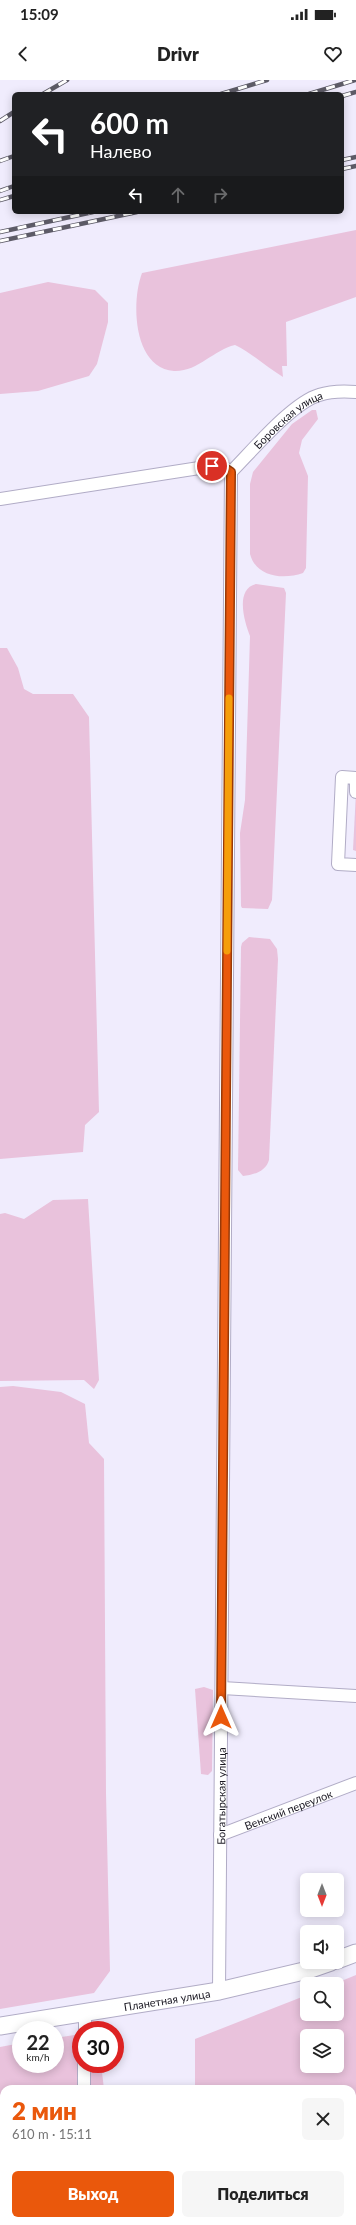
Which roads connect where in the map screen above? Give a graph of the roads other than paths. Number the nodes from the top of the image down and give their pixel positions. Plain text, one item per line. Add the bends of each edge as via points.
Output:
1 (356, 392) edge
2 (231, 472) junction
3 (0, 499) edge
4 (356, 778) edge
5 (356, 792) edge
6 (356, 865) edge
7 (222, 1688) junction
8 (356, 1696) edge
9 (356, 1784) edge
10 (220, 1835) junction
11 (356, 1953) edge
12 (344, 1957) edge
13 (311, 1969) edge
14 (219, 1991) junction
15 (85, 2012) junction
16 (84, 2021) edge
17 (0, 2026) edge
18 (84, 2073) edge
19 (84, 2085) edge

1 - 2 street, Боровская улица via 341,391 319,395 298,406
2 - 3 street via 225,468 212,466
2 - 7 street, Богатырская улица
4 - 5 street
4 - 6 street via 342,777 338,864
7 - 8 street
7 - 10 street, Богатырская улица
9 - 10 street, Венский переулок
10 - 14 street, Богатырская улица
11 - 12 main road
13 - 14 main road, Планетная улица
14 - 15 main road, Планетная улица
15 - 16 street
15 - 17 main road, Планетная улица
18 - 19 street

